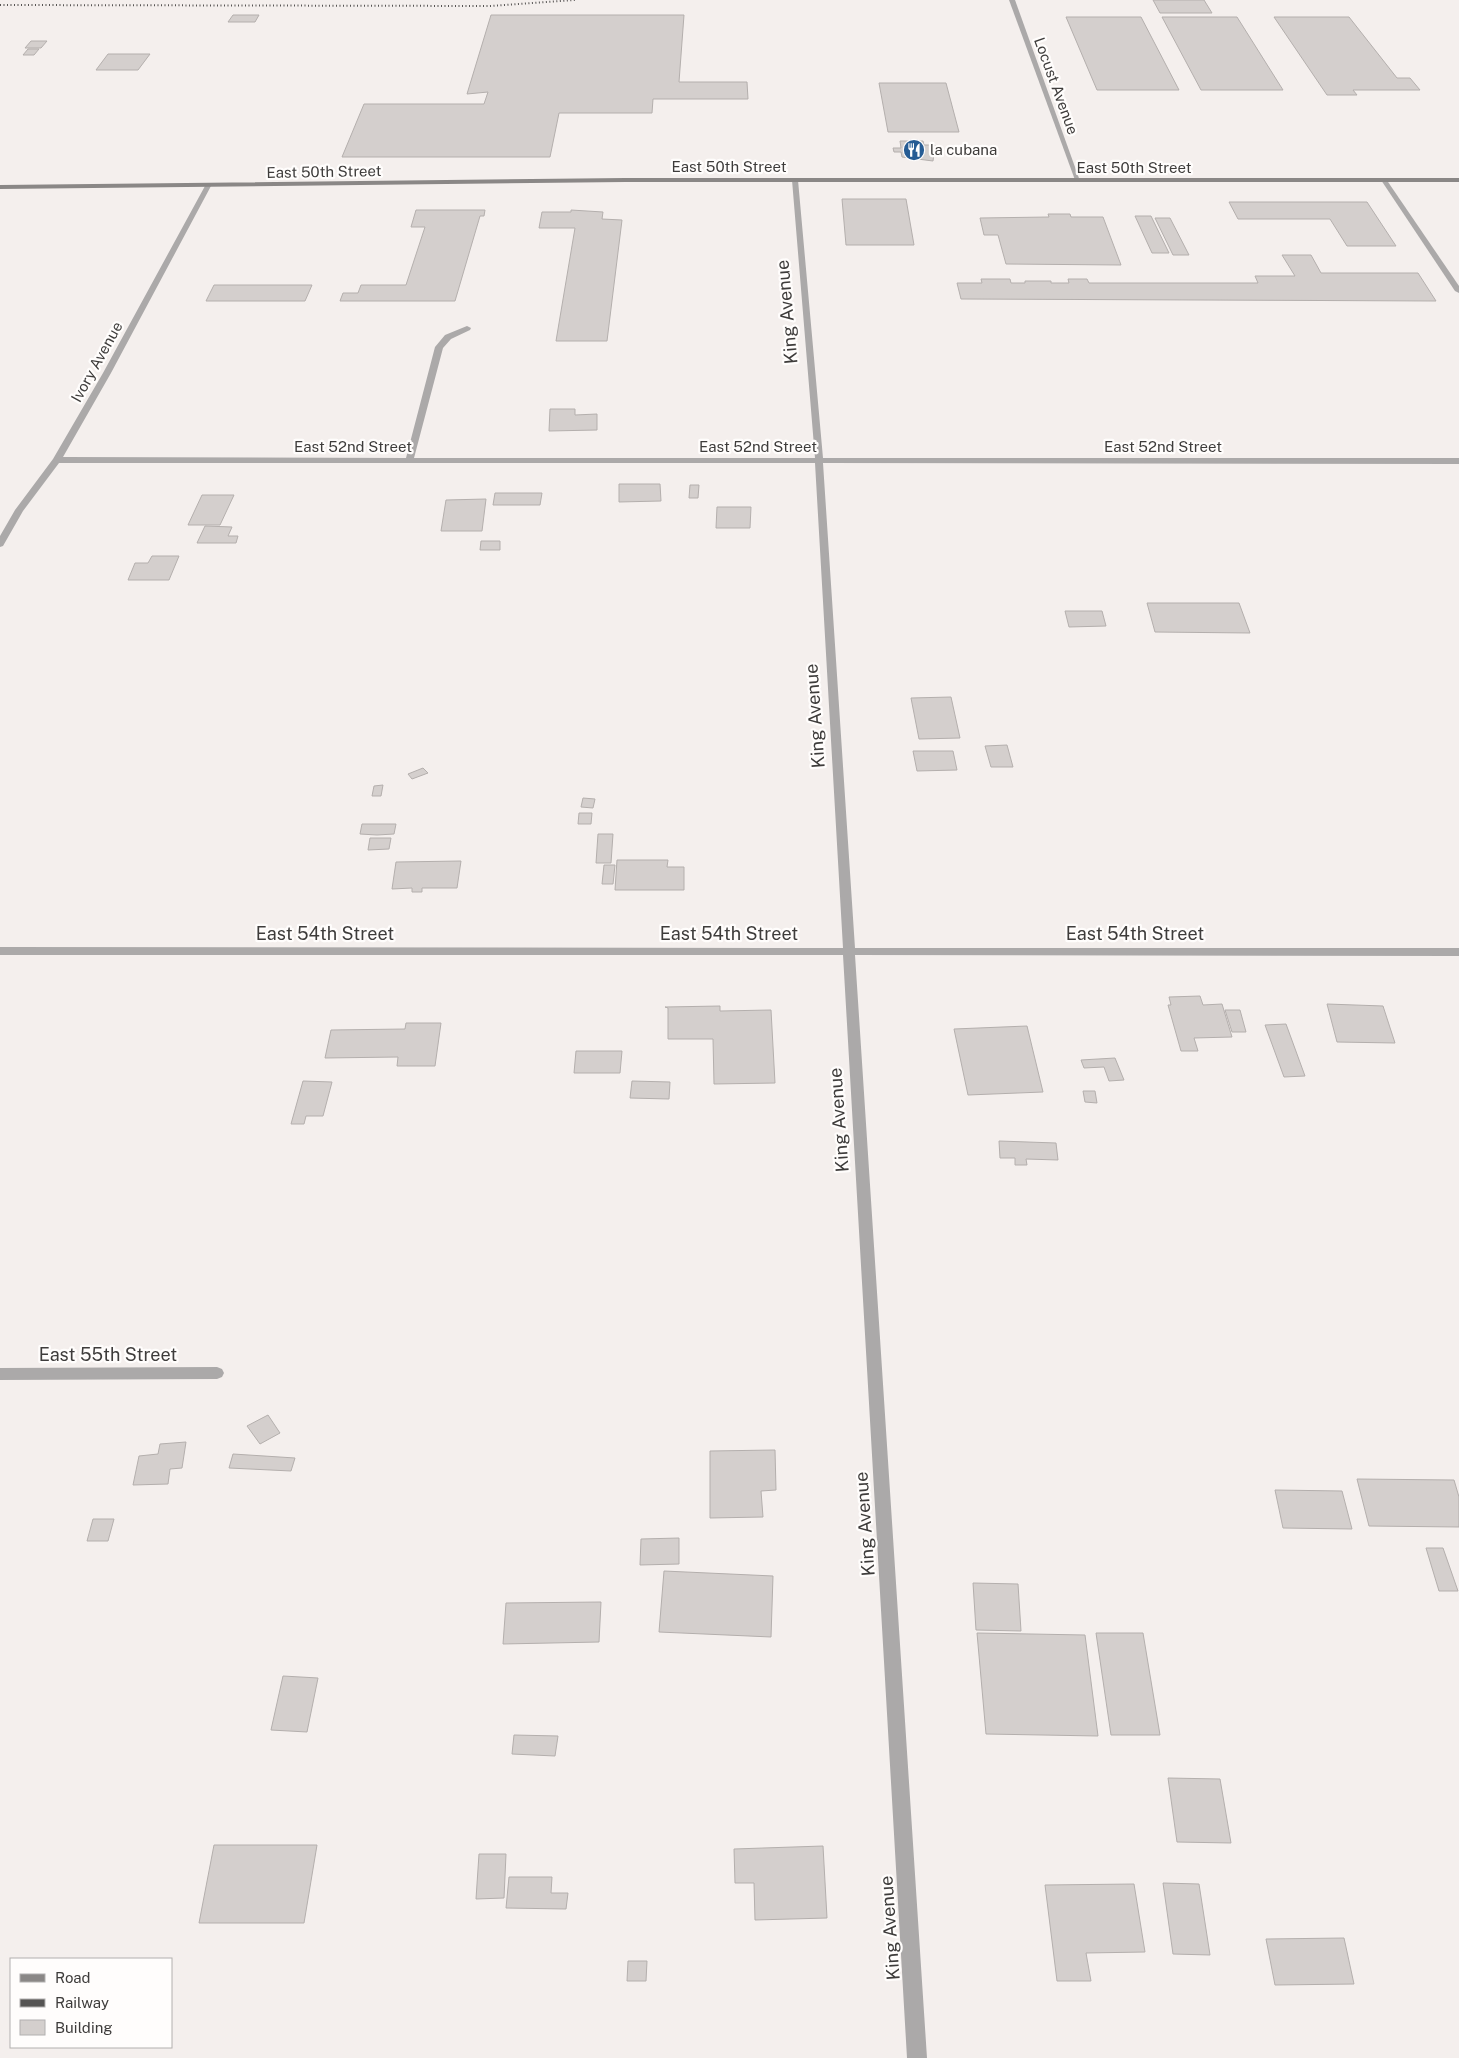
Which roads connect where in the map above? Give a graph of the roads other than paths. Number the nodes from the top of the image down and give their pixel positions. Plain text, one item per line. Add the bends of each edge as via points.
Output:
1 (1012, 0) edge
2 (794, 180) junction
3 (1078, 180) junction
4 (1384, 180) junction
5 (1459, 180) edge
6 (208, 186) junction
7 (0, 187) edge
8 (1459, 291) edge
9 (467, 328) dead end
10 (57, 460) junction
11 (819, 460) junction
12 (409, 461) junction
13 (1459, 461) edge
14 (0, 544) edge
15 (0, 951) edge
16 (848, 951) junction
17 (1459, 952) edge
18 (217, 1373) dead end
19 (0, 1374) edge
20 (917, 2058) edge

1 - 3 street, Locust Avenue
2 - 3 main road, East 50th Street
2 - 6 main road, East 50th Street
2 - 11 street, King Avenue
3 - 4 main road, East 50th Street
4 - 5 main road, East 50th Street
4 - 8 street
6 - 7 main road, East 50th Street
6 - 10 street, Ivory Avenue via 118,355
9 - 12 street via 448,337 439,347
10 - 12 street, East 52nd Street
10 - 14 street, Ivory Avenue via 19,510
11 - 12 street, East 52nd Street
11 - 13 street, East 52nd Street
11 - 16 street, King Avenue
15 - 16 street, East 54th Street
16 - 17 street, East 54th Street
16 - 20 street, King Avenue
18 - 19 street, East 55th Street

